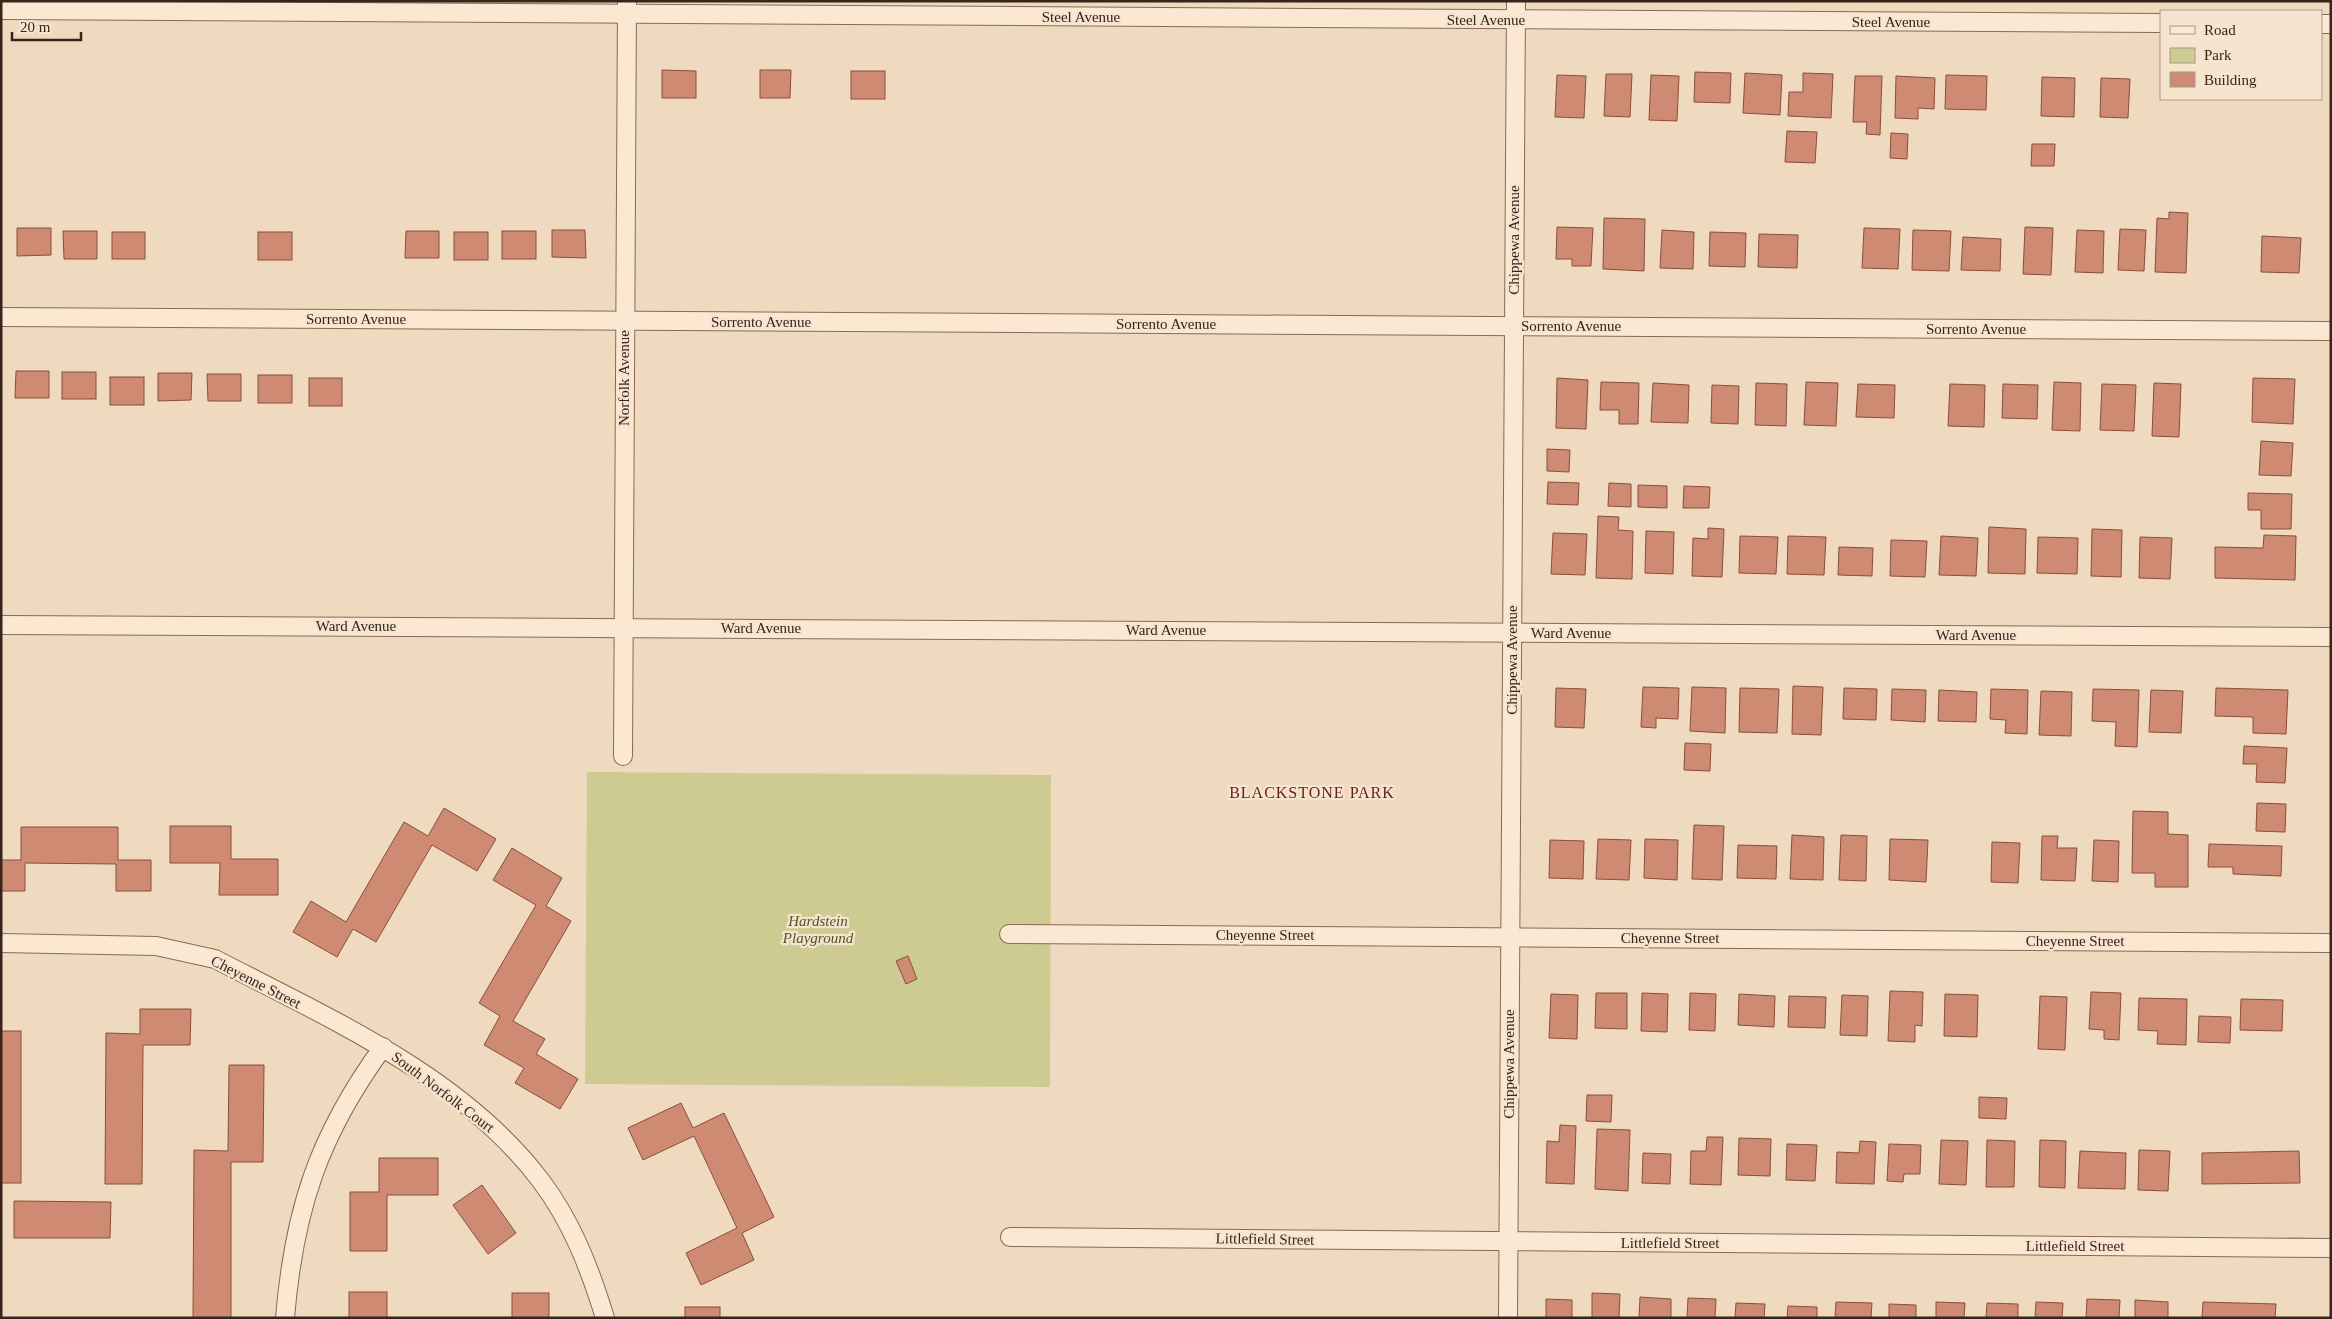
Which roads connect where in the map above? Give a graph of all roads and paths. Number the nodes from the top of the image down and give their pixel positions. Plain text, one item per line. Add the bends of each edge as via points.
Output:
1 (1516, 1) edge
2 (627, 8) edge
3 (1, 10) edge
4 (1516, 20) junction
5 (2160, 23) edge
6 (1, 317) edge
7 (624, 321) junction
8 (1514, 326) junction
9 (2331, 330) edge
10 (1, 625) edge
11 (623, 627) junction
12 (1512, 632) junction
13 (2331, 637) edge
14 (622, 756) dead end
15 (1009, 934) dead end
16 (1510, 937) junction
17 (1, 943) edge
18 (2331, 943) edge
19 (383, 1047) junction
20 (1010, 1237) dead end
21 (1508, 1242) junction
22 (2331, 1248) edge
23 (285, 1318) edge
24 (605, 1318) edge
25 (1508, 1318) edge

1 - 4 street, Chippewa Avenue
2 - 3 street, Steel Avenue
2 - 4 street, Steel Avenue
2 - 7 street, Norfolk Avenue
4 - 5 street, Steel Avenue
4 - 8 street, Chippewa Avenue
6 - 7 street, Sorrento Avenue
7 - 8 street, Sorrento Avenue
7 - 11 street, Norfolk Avenue
8 - 9 street, Sorrento Avenue
8 - 12 street, Chippewa Avenue
10 - 11 street, Ward Avenue
11 - 12 street, Ward Avenue
11 - 14 street, Norfolk Avenue
12 - 13 street, Ward Avenue
12 - 16 street, Chippewa Avenue
15 - 16 street, Cheyenne Street
16 - 18 street, Cheyenne Street
16 - 21 street, Chippewa Avenue
17 - 19 street, Cheyenne Street via 156,946 195,953 215,959
19 - 23 street via 344,1106 319,1156 301,1210 289,1265
19 - 24 street, South Norfolk Court via 470,1108 508,1142 541,1181 578,1244 591,1272
20 - 21 street, Littlefield Street
21 - 22 street, Littlefield Street
21 - 25 street, Chippewa Avenue

